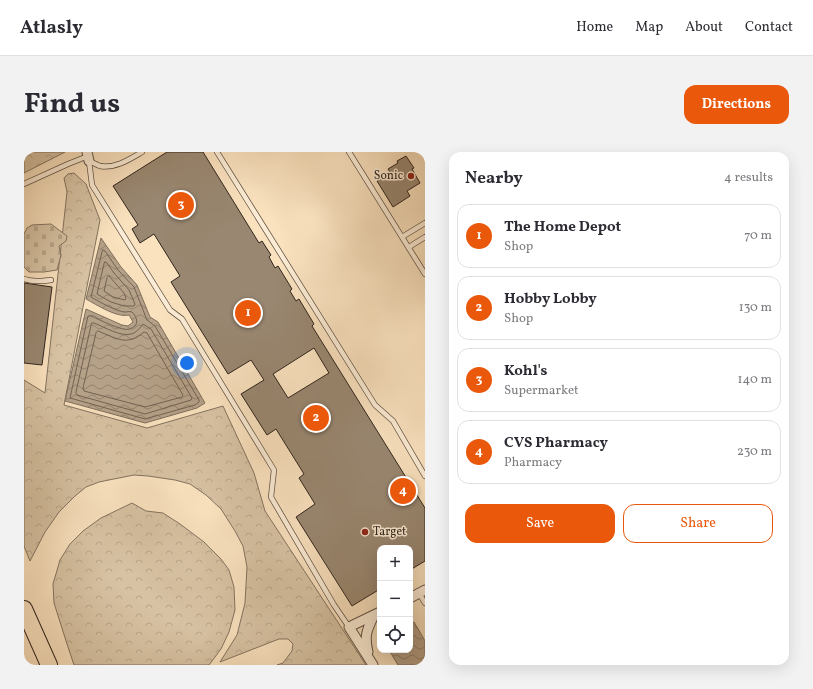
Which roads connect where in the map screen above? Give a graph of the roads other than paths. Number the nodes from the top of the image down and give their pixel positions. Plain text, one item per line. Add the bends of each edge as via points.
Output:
1 (142, 152) edge
2 (217, 152) edge
3 (350, 152) edge
4 (88, 156) edge
5 (24, 184) edge
6 (425, 223) edge
7 (402, 237) junction
8 (425, 237) edge
9 (409, 247) junction
10 (425, 274) edge
11 (24, 279) edge
12 (51, 280) dead end
13 (425, 476) edge
14 (422, 592) edge
15 (413, 596) edge
16 (425, 604) edge
17 (24, 609) edge
18 (377, 613) edge
19 (349, 627) junction
20 (371, 663) edge
21 (49, 665) edge

1 - 4 lane via 114,166 100,166
2 - 13 lane via 375,405 393,421
3 - 7 lane
4 - 5 lane
4 - 19 lane via 92,185 170,310 182,319 274,470 271,497
6 - 7 lane
7 - 9 lane
8 - 9 lane
9 - 10 lane
11 - 12 lane via 37,282
14 - 15 street
14 - 16 lane
17 - 21 highway
18 - 19 street
18 - 20 street via 366,633 365,642
19 - 20 street

